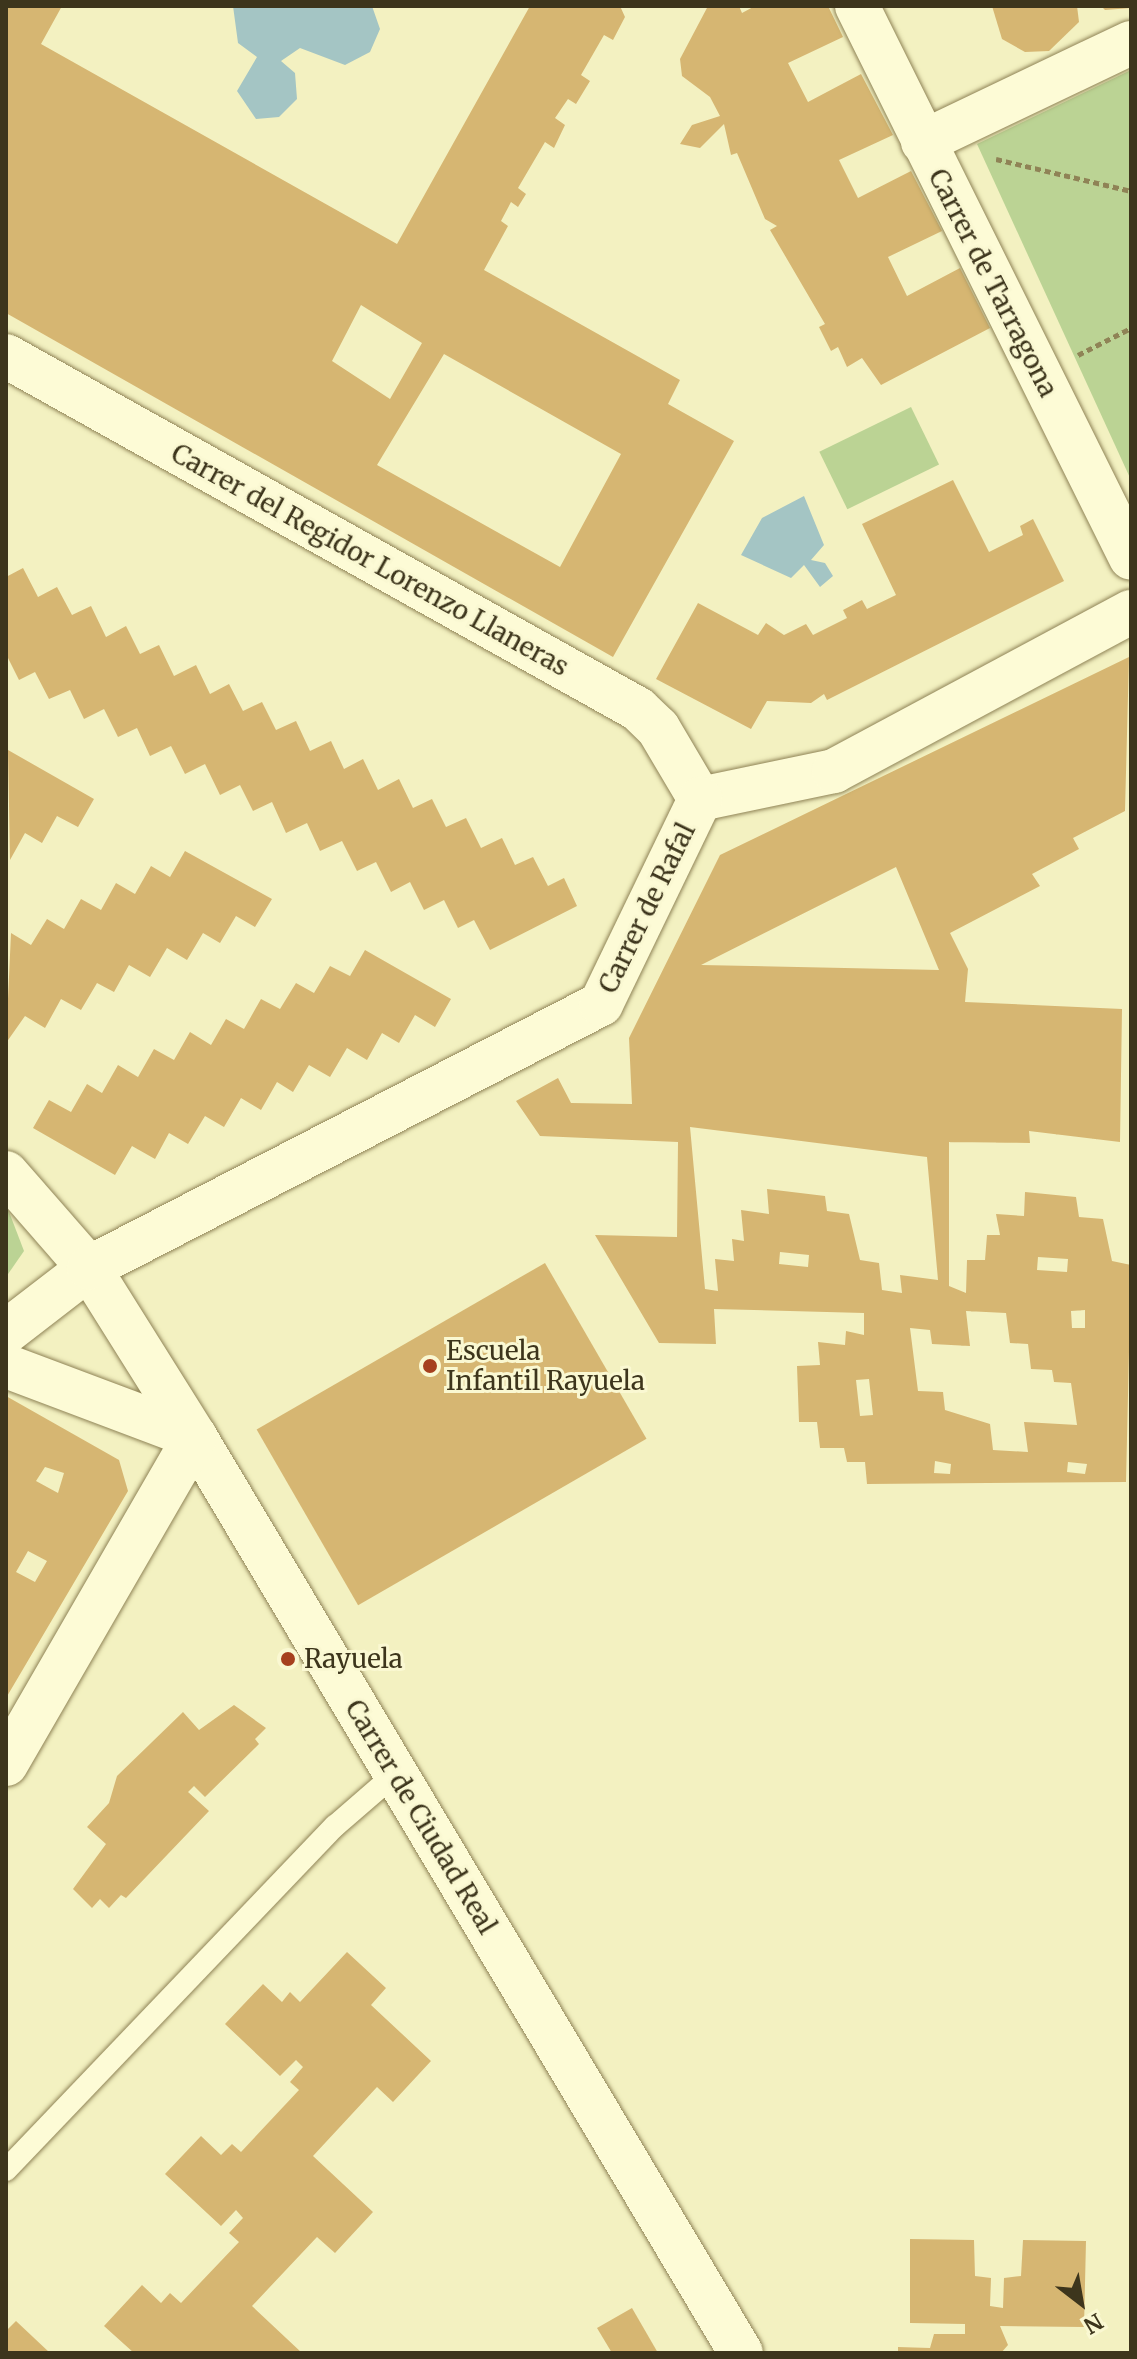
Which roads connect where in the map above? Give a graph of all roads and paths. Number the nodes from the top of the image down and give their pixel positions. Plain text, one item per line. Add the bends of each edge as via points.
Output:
1 (857, 6) edge
2 (1131, 43) edge
3 (923, 142) junction
4 (1131, 191) edge
5 (1131, 328) edge
6 (6, 356) edge
7 (1039, 374) junction
8 (1131, 558) edge
9 (1131, 612) edge
10 (700, 799) junction
11 (6, 1173) edge
12 (89, 1268) junction
13 (6, 1332) edge
14 (6, 1366) edge
15 (195, 1437) junction
16 (6, 1764) edge
17 (395, 1774) junction
18 (6, 2170) edge
19 (741, 2353) edge

1 - 3 street, Carrer de Tarragona
2 - 3 street
3 - 4 path
3 - 7 street, Carrer de Tarragona
5 - 7 path
6 - 10 street, Carrer del Regidor Lorenzo Llaneras via 638,709 658,728
7 - 8 street, Carrer de Tarragona
9 - 10 street, Carrer de Rafal via 834,771
10 - 12 street, Carrer de Rafal via 601,1004
11 - 12 street, Carrer de Ciudad Real
12 - 13 street, Carrer de Rafal
12 - 15 street, Carrer de Ciudad Real
14 - 15 street
15 - 16 street
15 - 17 street, Carrer de Ciudad Real
17 - 18 lane via 335,1826
17 - 19 street, Carrer de Ciudad Real

